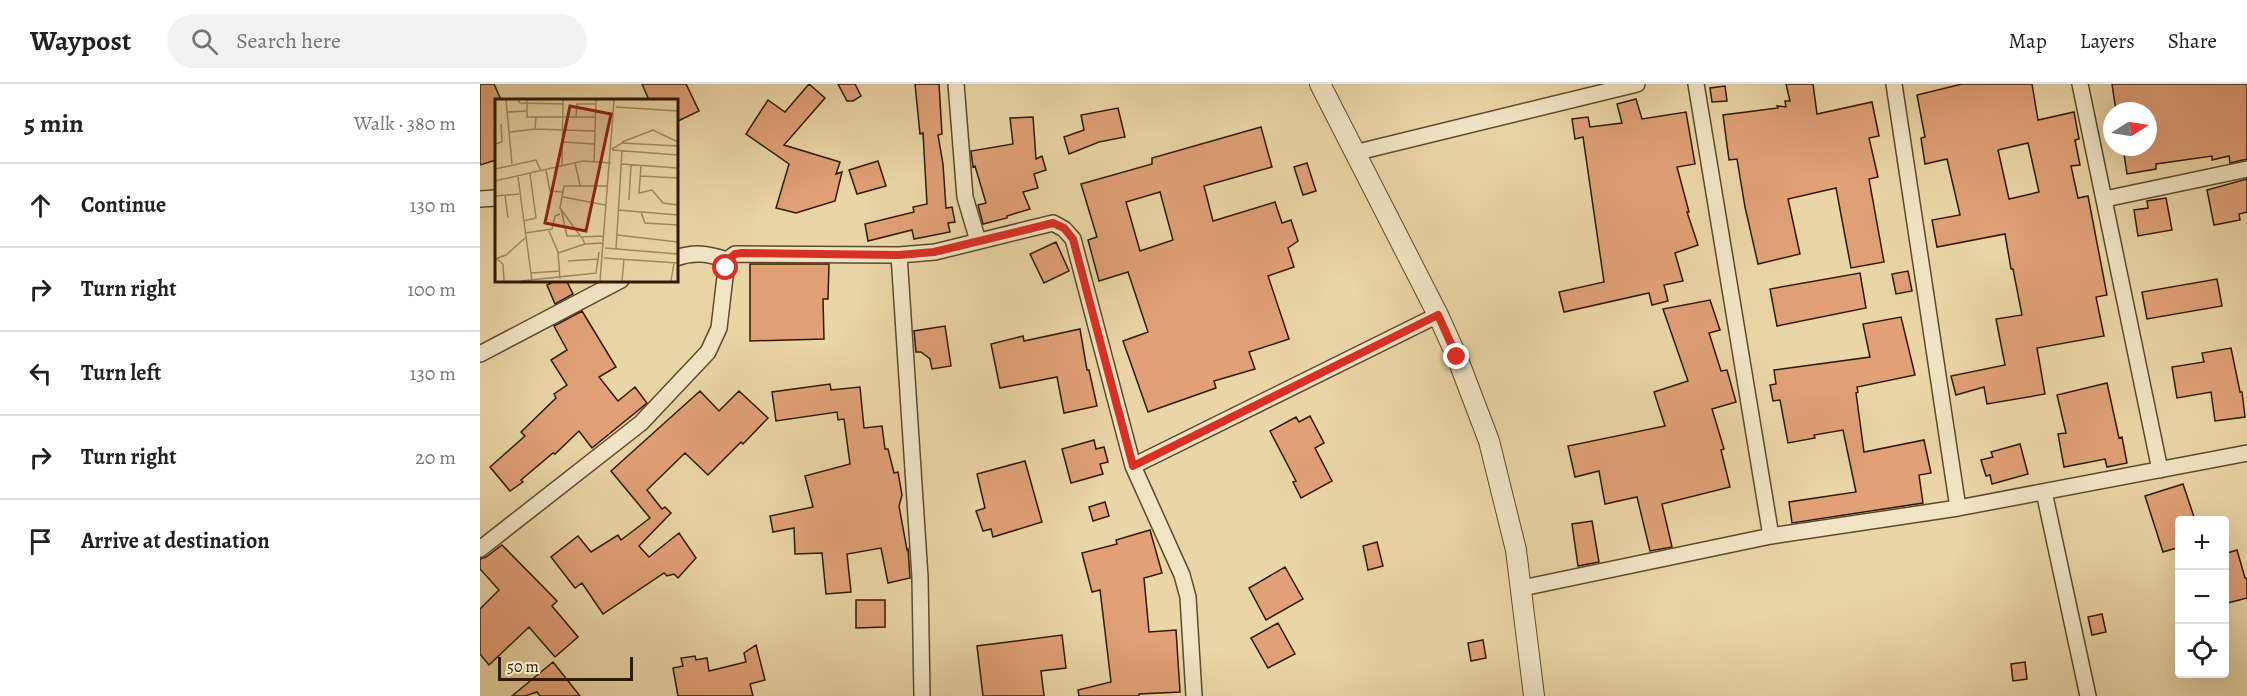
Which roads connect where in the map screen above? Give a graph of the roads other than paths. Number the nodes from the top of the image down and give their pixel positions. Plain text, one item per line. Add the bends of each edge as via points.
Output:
1 (956, 84) edge
2 (1320, 84) edge
3 (1637, 84) edge
4 (1696, 84) edge
5 (1894, 84) edge
6 (2080, 84) edge
7 (1354, 153) junction
8 (2247, 169) edge
9 (495, 198) edge
10 (480, 199) edge
11 (2105, 199) junction
12 (978, 241) junction
13 (899, 255) junction
14 (678, 257) edge
15 (728, 260) junction
16 (617, 282) edge
17 (1438, 315) junction
18 (480, 354) edge
19 (2247, 453) edge
20 (1133, 466) junction
21 (2160, 470) junction
22 (2044, 492) junction
23 (1958, 508) junction
24 (1771, 536) junction
25 (480, 549) edge
26 (1522, 588) junction
27 (1535, 692) edge
28 (921, 696) edge
29 (1194, 696) edge
30 (2088, 696) edge

1 - 12 street via 965,197
2 - 7 street
3 - 7 street
4 - 24 street
5 - 23 street
6 - 11 street
7 - 17 street
8 - 11 street
9 - 10 street
11 - 21 street
12 - 13 street via 934,252
12 - 20 street via 1053,223 1073,239
13 - 15 street via 742,253
13 - 28 street via 920,577
14 - 15 street via 708,253
15 - 25 street via 719,328 708,352 640,423
16 - 18 street
17 - 20 street
17 - 26 street via 1489,441
19 - 21 street
20 - 29 street via 1188,597
21 - 22 street
22 - 23 street
22 - 30 street
23 - 24 street
24 - 26 street
26 - 27 street

